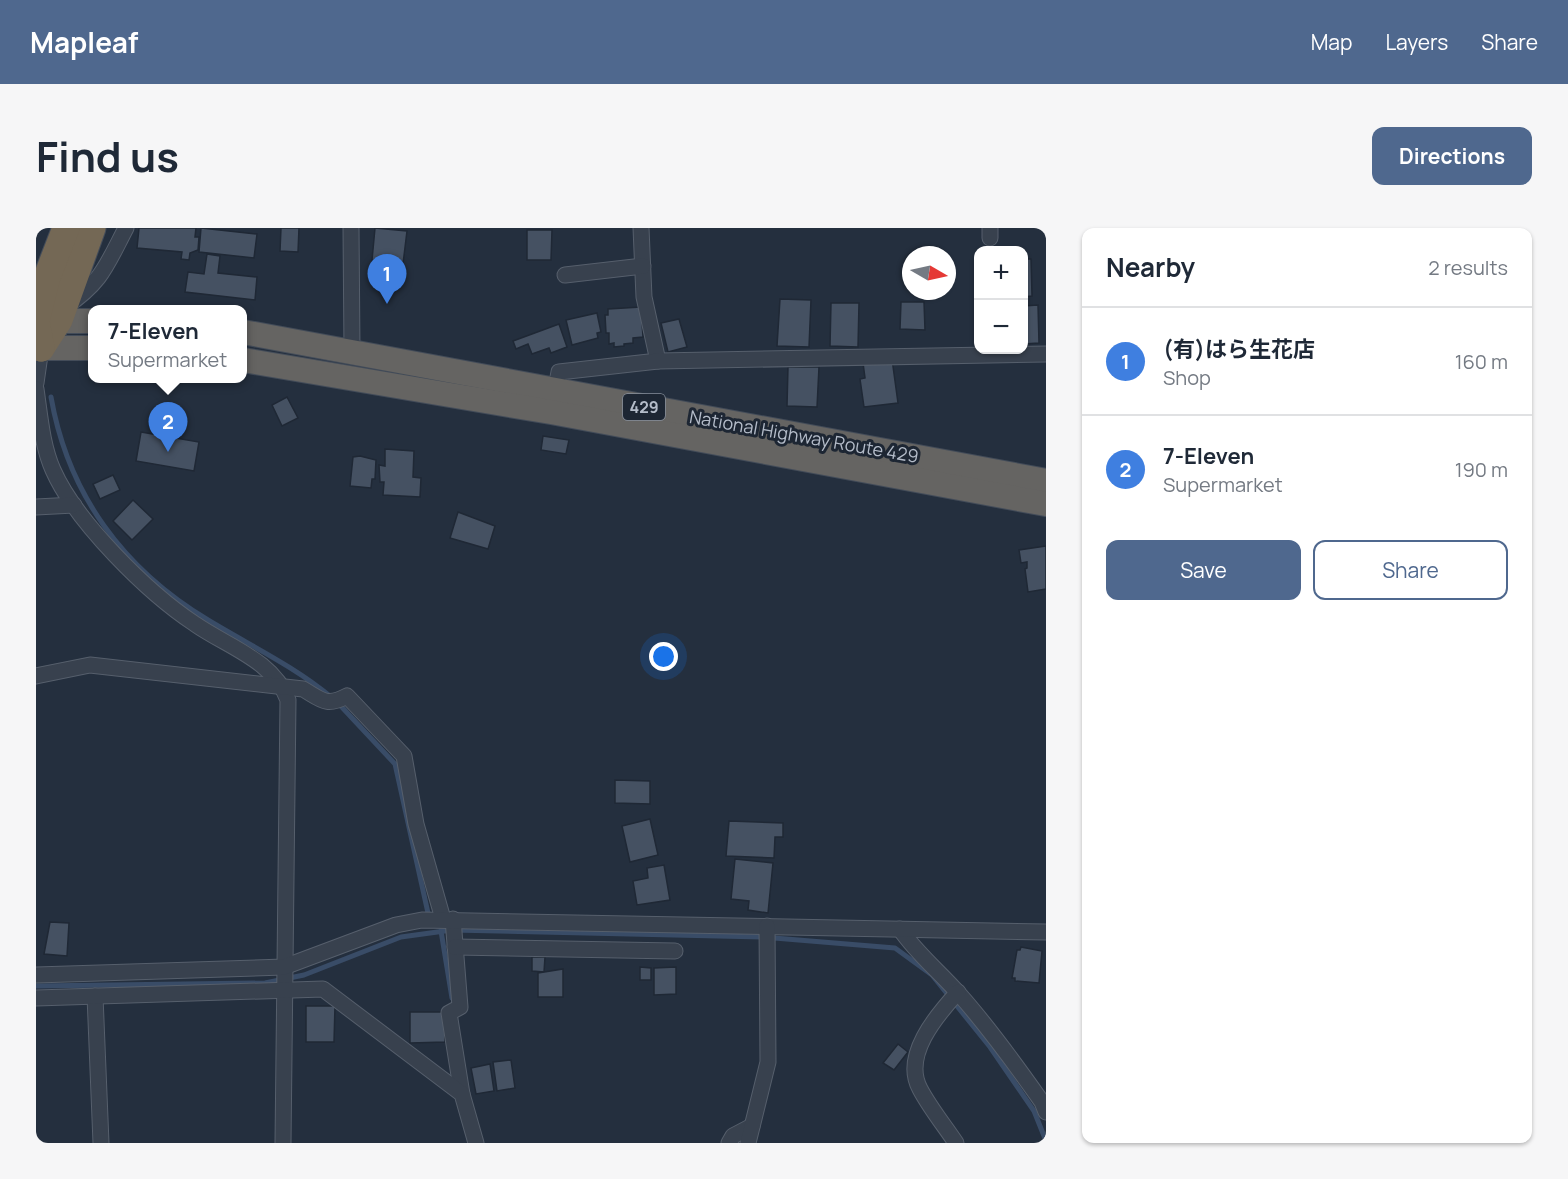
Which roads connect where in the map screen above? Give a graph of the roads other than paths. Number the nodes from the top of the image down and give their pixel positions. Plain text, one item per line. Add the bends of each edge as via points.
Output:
1 (66, 228) edge
2 (92, 228) edge
3 (126, 228) edge
4 (351, 228) edge
5 (640, 228) edge
6 (643, 266) junction
7 (565, 275) dead end
8 (48, 318) edge
9 (88, 321) edge
10 (247, 333) edge
11 (38, 348) edge
12 (88, 348) edge
13 (352, 350) junction
14 (1046, 354) edge
15 (247, 361) edge
16 (658, 361) junction
17 (36, 383) edge
18 (36, 390) edge
19 (554, 401) junction
20 (1046, 481) edge
21 (1046, 504) edge
22 (74, 505) junction
23 (36, 507) edge
24 (36, 676) edge
25 (283, 686) junction
26 (452, 929) junction
27 (900, 929) junction
28 (1046, 932) edge
29 (767, 934) junction
30 (675, 951) dead end
31 (36, 975) edge
32 (284, 979) junction
33 (957, 993) junction
34 (95, 996) junction
35 (36, 998) edge
36 (462, 1094) junction
37 (1046, 1112) edge
38 (752, 1126) junction
39 (100, 1143) edge
40 (284, 1143) edge
41 (476, 1143) edge
42 (729, 1143) edge
43 (748, 1143) edge
44 (956, 1143) edge

1 - 8 highway via 47,277
2 - 8 highway
3 - 8 street via 89,291
4 - 13 street
5 - 6 street
6 - 7 street
6 - 16 street via 644,297
8 - 9 highway
8 - 11 highway
10 - 13 highway, National Highway Route 429 / 429
11 - 12 highway
11 - 17 street
13 - 19 highway, National Highway Route 429 / 429
14 - 16 street
15 - 19 highway, National Highway Route 429 / 429
16 - 19 street via 560,372
18 - 22 street via 53,470
19 - 20 highway, National Highway Route 429 / 429
19 - 21 highway, National Highway Route 429 / 429
22 - 23 street
22 - 25 street via 103,542 162,598 194,624 268,668
24 - 25 street via 90,665
25 - 26 street via 303,689 327,703 347,696 404,756 416,824
25 - 32 street via 288,700
26 - 29 street
26 - 30 street
26 - 32 street via 396,925
26 - 36 street via 460,1007 449,1013
27 - 28 street
27 - 29 street
27 - 33 street
29 - 38 street via 768,1062
31 - 32 street
32 - 34 street
32 - 36 street via 323,989
32 - 40 street
33 - 37 street via 996,1036
33 - 44 street via 943,1008 918,1050 916,1076 919,1088
34 - 35 street
34 - 39 street
36 - 41 street
38 - 42 street via 733,1136
38 - 43 street

